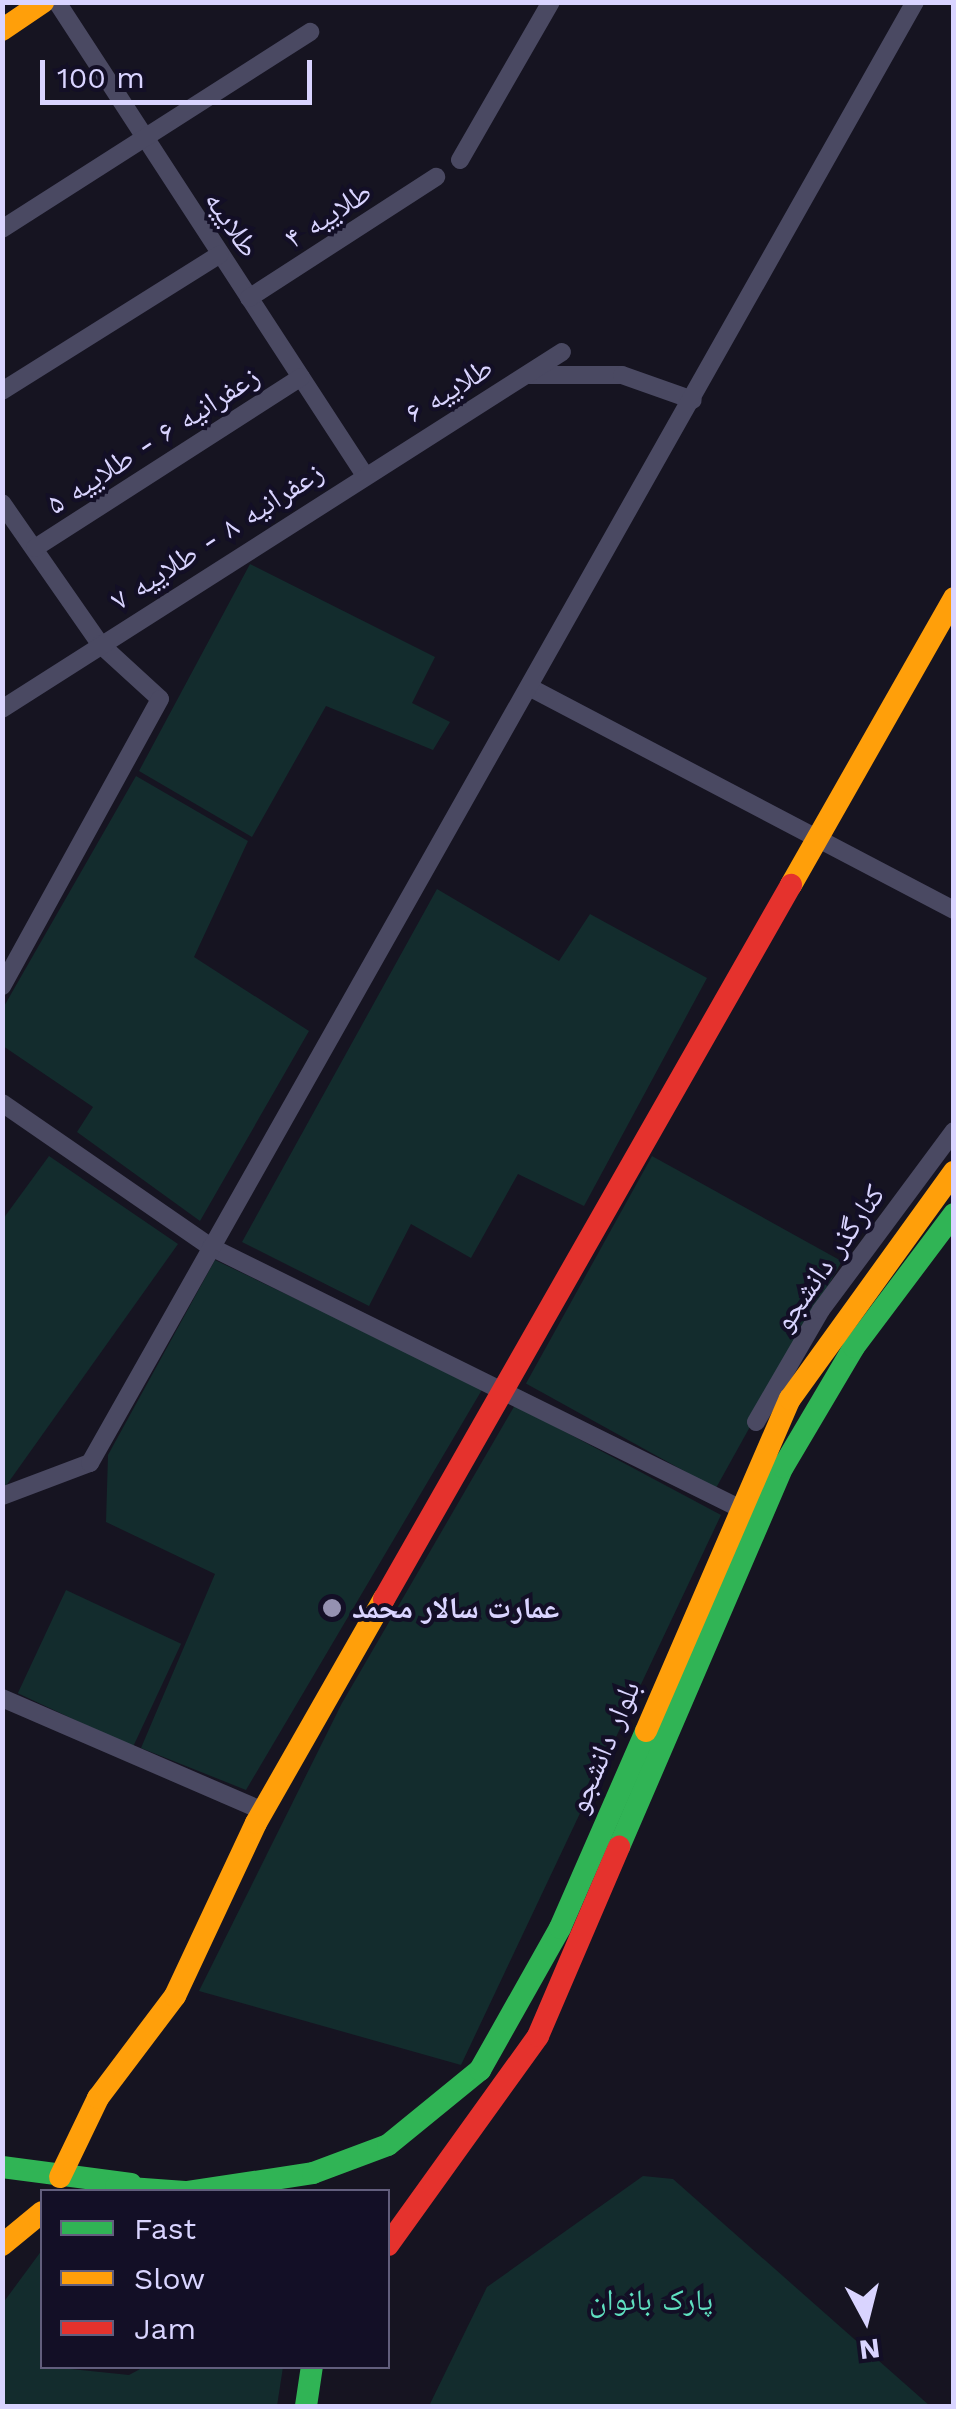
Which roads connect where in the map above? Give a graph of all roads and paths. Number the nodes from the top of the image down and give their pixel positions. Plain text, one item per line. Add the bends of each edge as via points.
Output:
1 (44, 2) edge
2 (57, 2) edge
3 (551, 2) edge
4 (915, 2) edge
5 (17, 17) edge
6 (310, 32) dead end
7 (141, 137) junction
8 (460, 160) dead end
9 (436, 177) dead end
10 (2, 229) edge
11 (220, 254) junction
12 (249, 298) junction
13 (562, 352) dead end
14 (524, 376) junction
15 (301, 377) junction
16 (2, 391) edge
17 (693, 400) junction
18 (364, 474) junction
19 (3, 506) edge
20 (35, 548) junction
21 (954, 598) edge
22 (100, 644) junction
23 (529, 687) junction
24 (2, 709) edge
25 (814, 836) junction
26 (954, 910) edge
27 (2, 986) edge
28 (2, 1103) edge
29 (954, 1130) edge
30 (954, 1172) edge
31 (954, 1214) edge
32 (211, 1247) junction
33 (502, 1390) junction
34 (756, 1422) dead end
35 (2, 1496) edge
36 (737, 1507) junction
37 (2, 1698) edge
38 (263, 1811) junction
39 (2, 2167) edge
40 (60, 2178) junction
41 (131, 2184) junction
42 (104, 2189) edge
43 (165, 2189) edge
44 (206, 2189) edge
45 (40, 2214) edge
46 (390, 2242) edge
47 (2, 2245) edge
48 (312, 2369) edge
49 (306, 2406) edge

1 - 5 main road
2 - 7 street, طلاییه
3 - 8 street
4 - 17 street
6 - 7 street
7 - 10 street
7 - 11 street, طلاییه
9 - 12 street, طلاییه ۴
11 - 12 street, طلاییه
11 - 16 street
12 - 15 street, طلاییه
13 - 14 street, طلاییه ۶
14 - 17 street via 622,374
14 - 18 street, طلاییه ۶
15 - 18 street, طلاییه
15 - 20 street, زعفرانیه ۶ - طلاییه ۵
17 - 23 street
18 - 22 street, زعفرانیه ۸ - طلاییه ۷
19 - 20 street
20 - 22 street
21 - 25 main road
22 - 24 street, زعفرانیه ۸ - طلاییه ۷
22 - 27 street via 160,699
23 - 25 street
23 - 32 street
25 - 26 street
25 - 33 main road
28 - 32 street
29 - 34 street, کنارگذر دانشجو via 821,1310
30 - 36 main road, بلوار دانشجو via 790,1399
31 - 46 main road, بلوار دانشجو via 854,1347 783,1467 538,2036
32 - 33 street
32 - 35 street via 90,1464
33 - 36 street
33 - 38 main road
36 - 44 main road, بلوار دانشجو via 560,1928 480,2070 388,2146 313,2173
37 - 38 street
38 - 40 main road via 175,1996 98,2098
39 - 40 main road, بلوار دانشجو
40 - 41 main road, بلوار دانشجو
41 - 42 main road
41 - 43 main road, بلوار دانشجو
45 - 47 main road
48 - 49 main road

